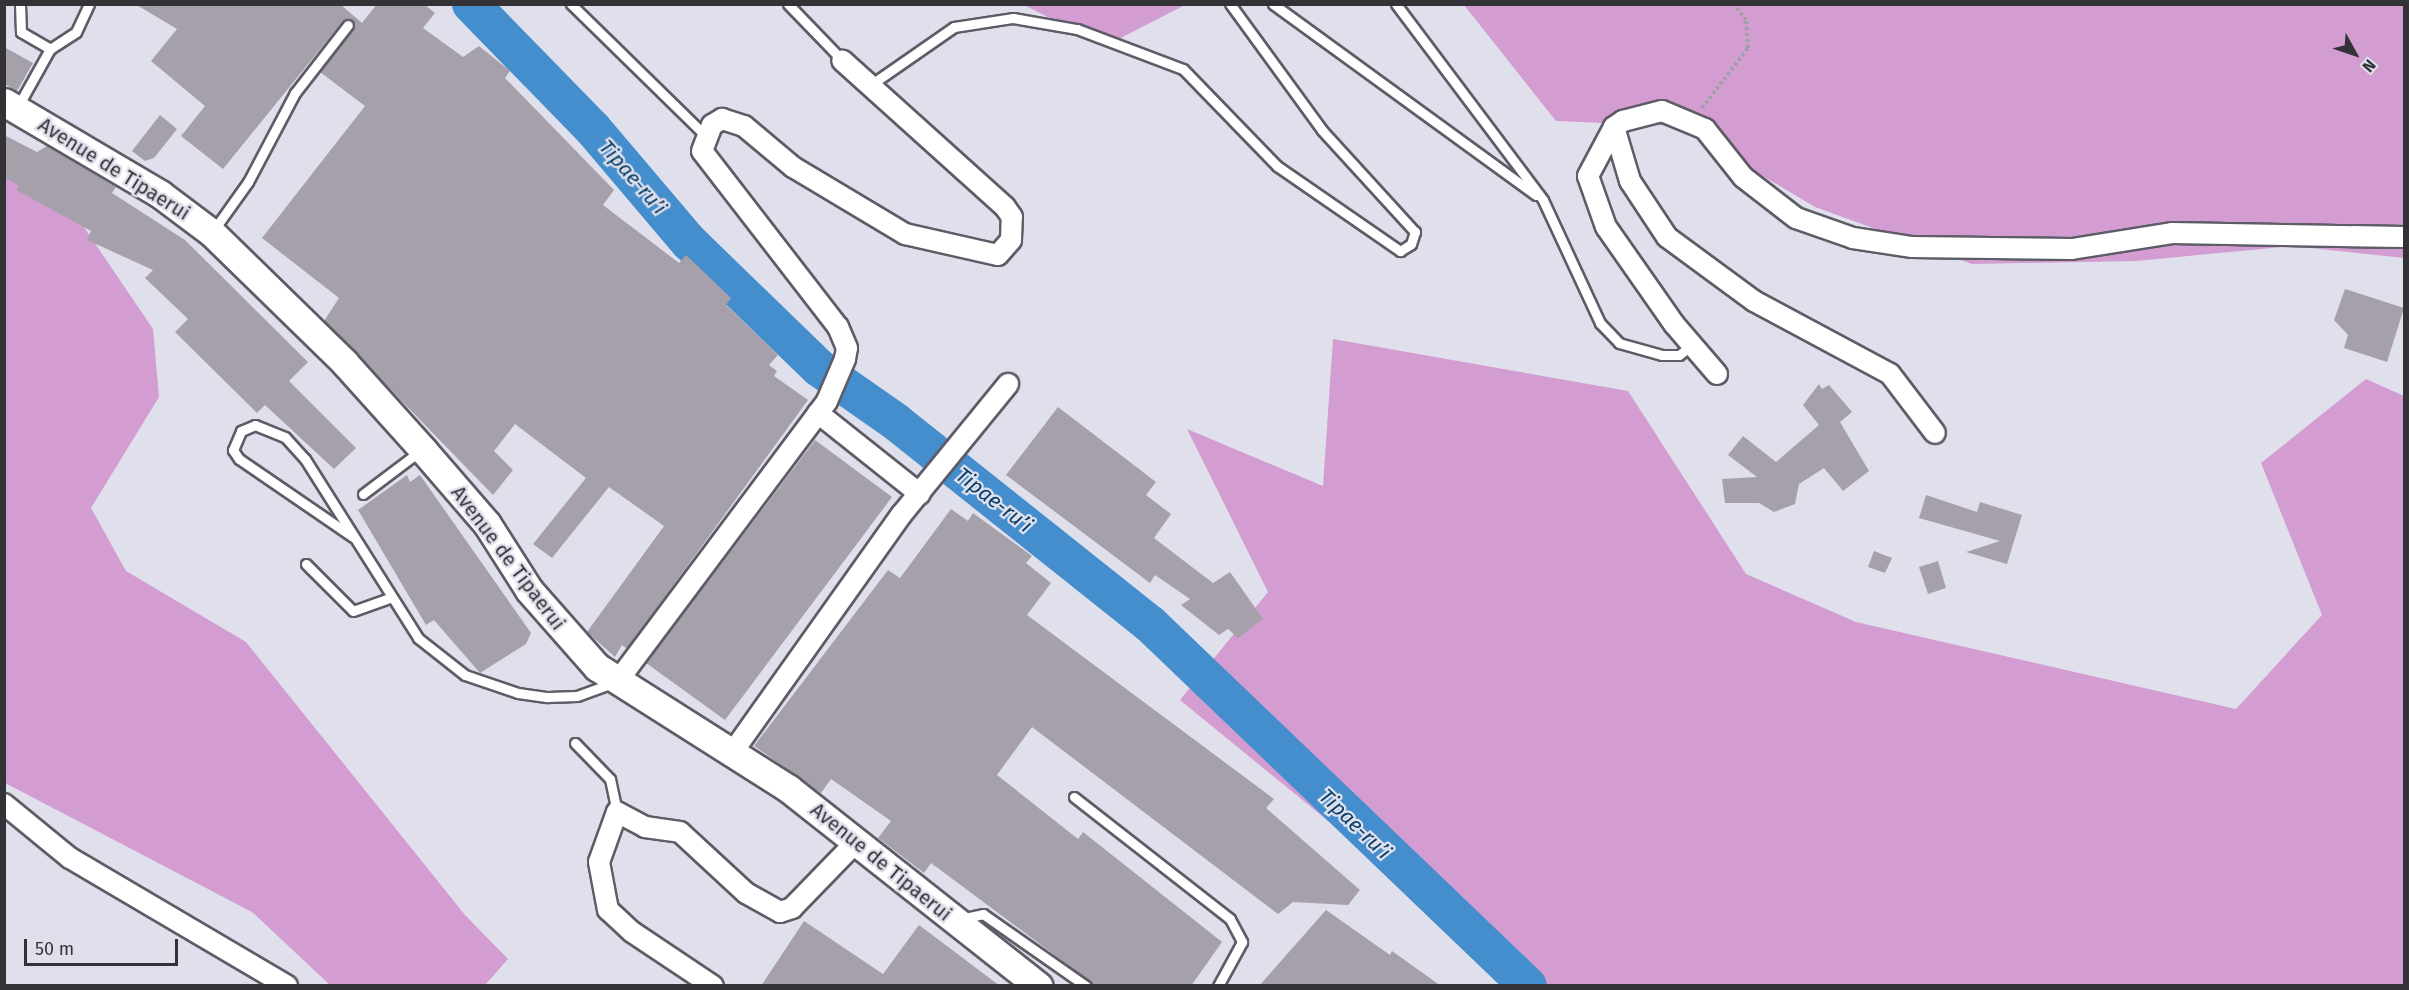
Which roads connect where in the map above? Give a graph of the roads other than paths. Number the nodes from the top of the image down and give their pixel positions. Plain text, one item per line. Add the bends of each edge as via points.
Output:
1 (20, 4) edge
2 (89, 4) edge
3 (571, 4) edge
4 (788, 4) edge
5 (1230, 4) edge
6 (1273, 4) edge
7 (1396, 4) edge
8 (348, 25) dead end
9 (50, 49) junction
10 (842, 60) joint
11 (869, 86) junction
12 (10, 106) edge
13 (1614, 127) junction
14 (706, 136) junction
15 (1543, 200) junction
16 (212, 233) junction
17 (2404, 237) edge
18 (1692, 345) junction
19 (1717, 374) dead end
20 (1008, 384) dead end
21 (823, 407) junction
22 (1935, 433) dead end
23 (422, 449) junction
24 (363, 494) dead end
25 (920, 494) junction
26 (353, 537) junction
27 (306, 564) dead end
28 (392, 597) junction
29 (617, 681) junction
30 (575, 743) dead end
31 (732, 753) junction
32 (1074, 797) dead end
33 (4, 804) edge
34 (617, 813) junction
35 (856, 842) junction
36 (954, 920) junction
37 (286, 986) edge
38 (713, 986) edge
39 (1038, 986) edge
40 (1086, 986) edge
41 (1218, 986) edge

1 - 9 lane via 21,32
2 - 9 lane via 76,32
3 - 14 lane
4 - 10 lane
5 - 11 lane via 1322,130 1415,232 1411,244 1400,251 1277,166 1183,69 1077,29 1013,18 954,27
6 - 15 lane
7 - 15 lane
8 - 16 lane via 295,93 248,182
9 - 12 lane
10 - 11 street
11 - 14 street via 1005,207 1013,230 1007,248 998,255 983,254 896,230 793,167 731,120 712,125
12 - 16 main road, Avenue de Tipaerui via 160,194
13 - 17 street via 1662,111 1705,129 1743,177 1796,218 1853,238 1912,247 2072,249 2172,233
13 - 18 street via 1588,176 1606,227
13 - 22 street via 1630,181 1667,237 1754,301 1890,374
14 - 21 street via 702,151 838,327 847,348 839,376
15 - 18 lane via 1604,328 1620,343 1662,355 1679,355
16 - 23 main road, Avenue de Tipaerui via 344,362
18 - 19 street
20 - 25 street
21 - 25 street
21 - 29 street
23 - 24 lane
23 - 29 main road, Avenue de Tipaerui via 487,524 529,590 574,644
25 - 31 street
26 - 26 lane via 305,459 285,437 255,425 241,431 232,450 238,459
26 - 28 lane
27 - 28 lane via 353,611
28 - 29 lane via 418,638 465,675 518,693 548,696 577,696
29 - 31 main road, Avenue de Tipaerui
30 - 34 lane via 610,779
31 - 35 main road, Avenue de Tipaerui
32 - 41 lane via 1230,919 1242,942
33 - 37 street via 70,858
34 - 35 street via 645,827 680,832 746,893 780,912 792,908
34 - 38 street via 600,862 608,910 632,932
35 - 36 main road, Avenue de Tipaerui
36 - 39 main road, Avenue de Tipaerui
36 - 40 lane via 983,914

